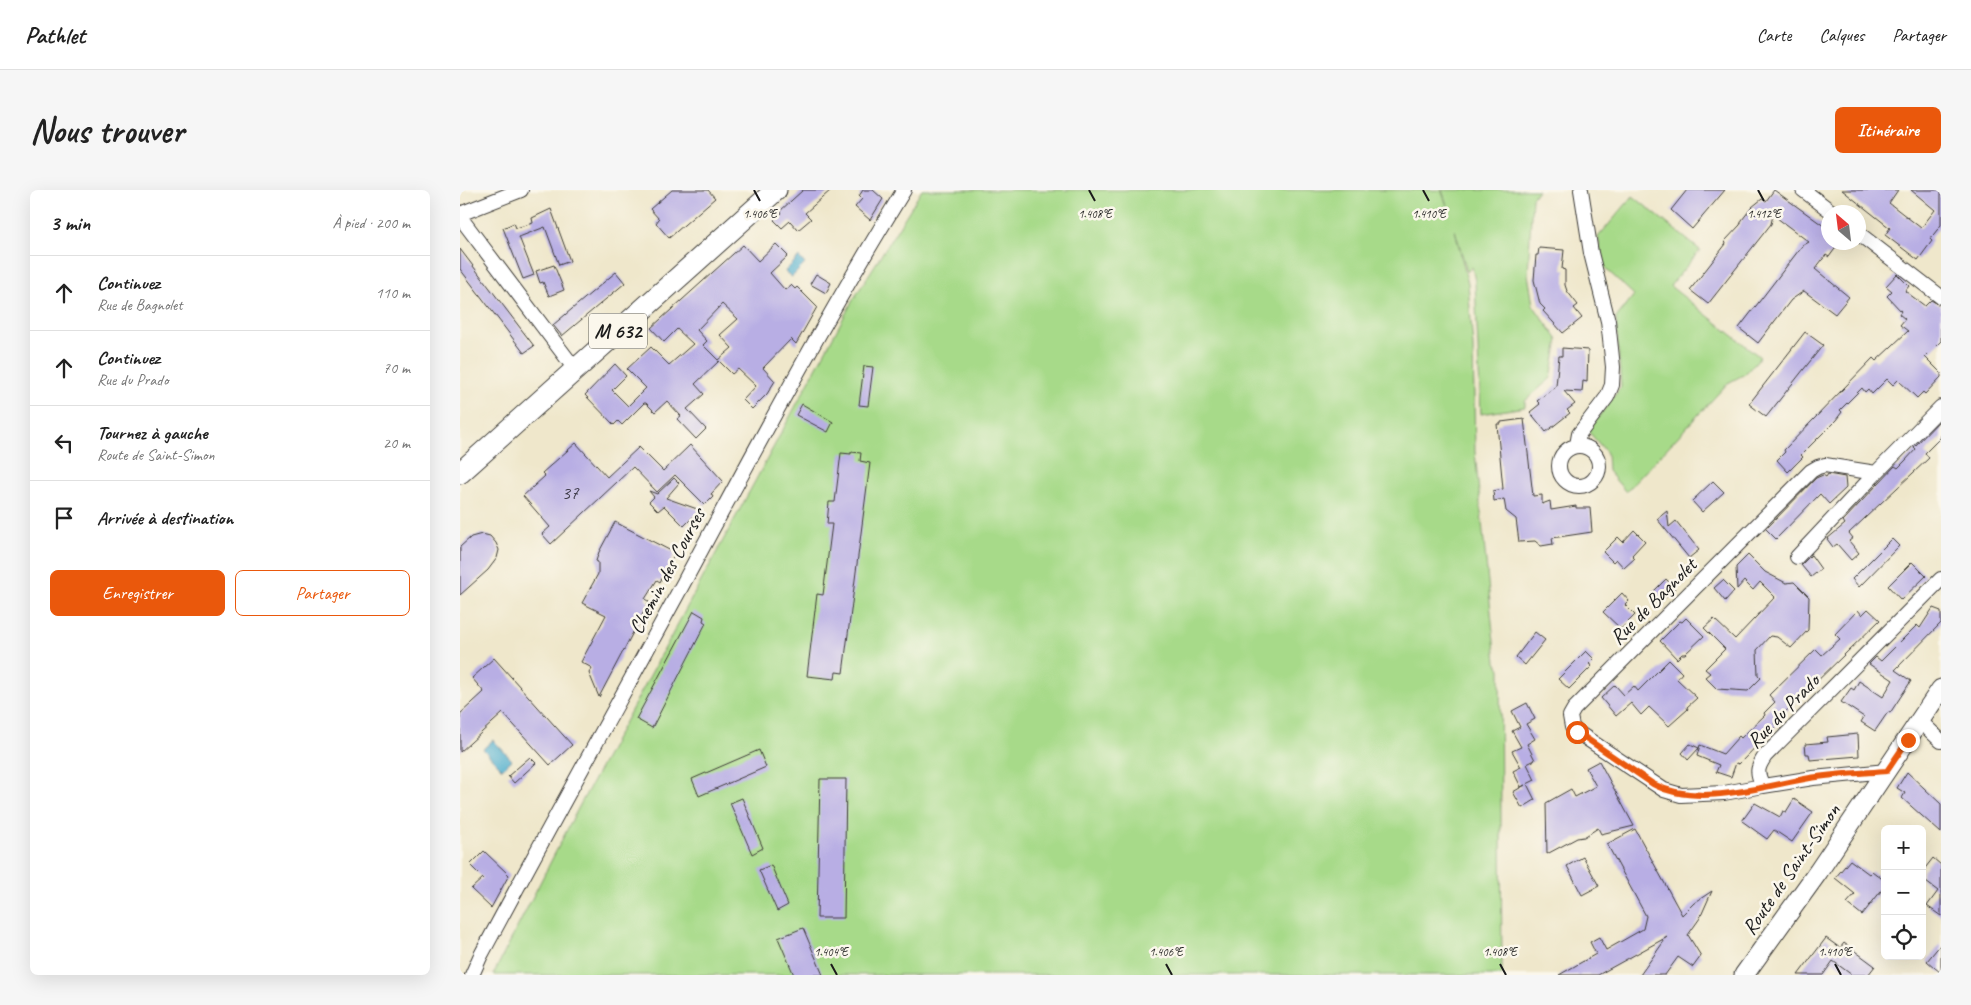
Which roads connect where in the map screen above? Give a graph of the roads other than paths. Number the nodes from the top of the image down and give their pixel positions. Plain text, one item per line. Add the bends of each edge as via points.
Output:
1 (521, 190) edge
2 (764, 190) edge
3 (776, 190) edge
4 (904, 190) edge
5 (1581, 190) edge
6 (1803, 190) edge
7 (1823, 205) edge
8 (460, 215) edge
9 (1866, 239) edge
10 (1941, 297) edge
11 (572, 366) junction
12 (1941, 407) edge
13 (1577, 445) dead end
14 (460, 461) edge
15 (460, 473) edge
16 (1876, 473) junction
17 (1797, 558) dead end
18 (1941, 579) edge
19 (1941, 689) edge
20 (1920, 721) junction
21 (1941, 740) edge
22 (1887, 771) junction
23 (1762, 786) junction
24 (472, 975) edge
25 (1744, 975) edge

1 - 8 street
2 - 11 main road, M 632
3 - 11 main road, M 632
4 - 24 street, Chemin des Courses via 831,311 542,840
5 - 13 street via 1591,253 1608,321 1613,367 1612,385 1607,397 1579,434
6 - 7 street
8 - 11 street
9 - 10 street
11 - 14 main road, M 632
11 - 15 main road, M 632
12 - 16 street
16 - 17 street
16 - 23 street, Rue de Bagnolet via 1825,465 1811,471 1570,716 1572,727 1577,732 1664,790 1681,795 1724,793
18 - 23 street, Rue du Prado via 1765,756 1756,773
19 - 20 main road, Route de Saint-Simon
20 - 21 street
20 - 22 main road, Route de Saint-Simon
22 - 23 street
22 - 25 main road, Route de Saint-Simon

